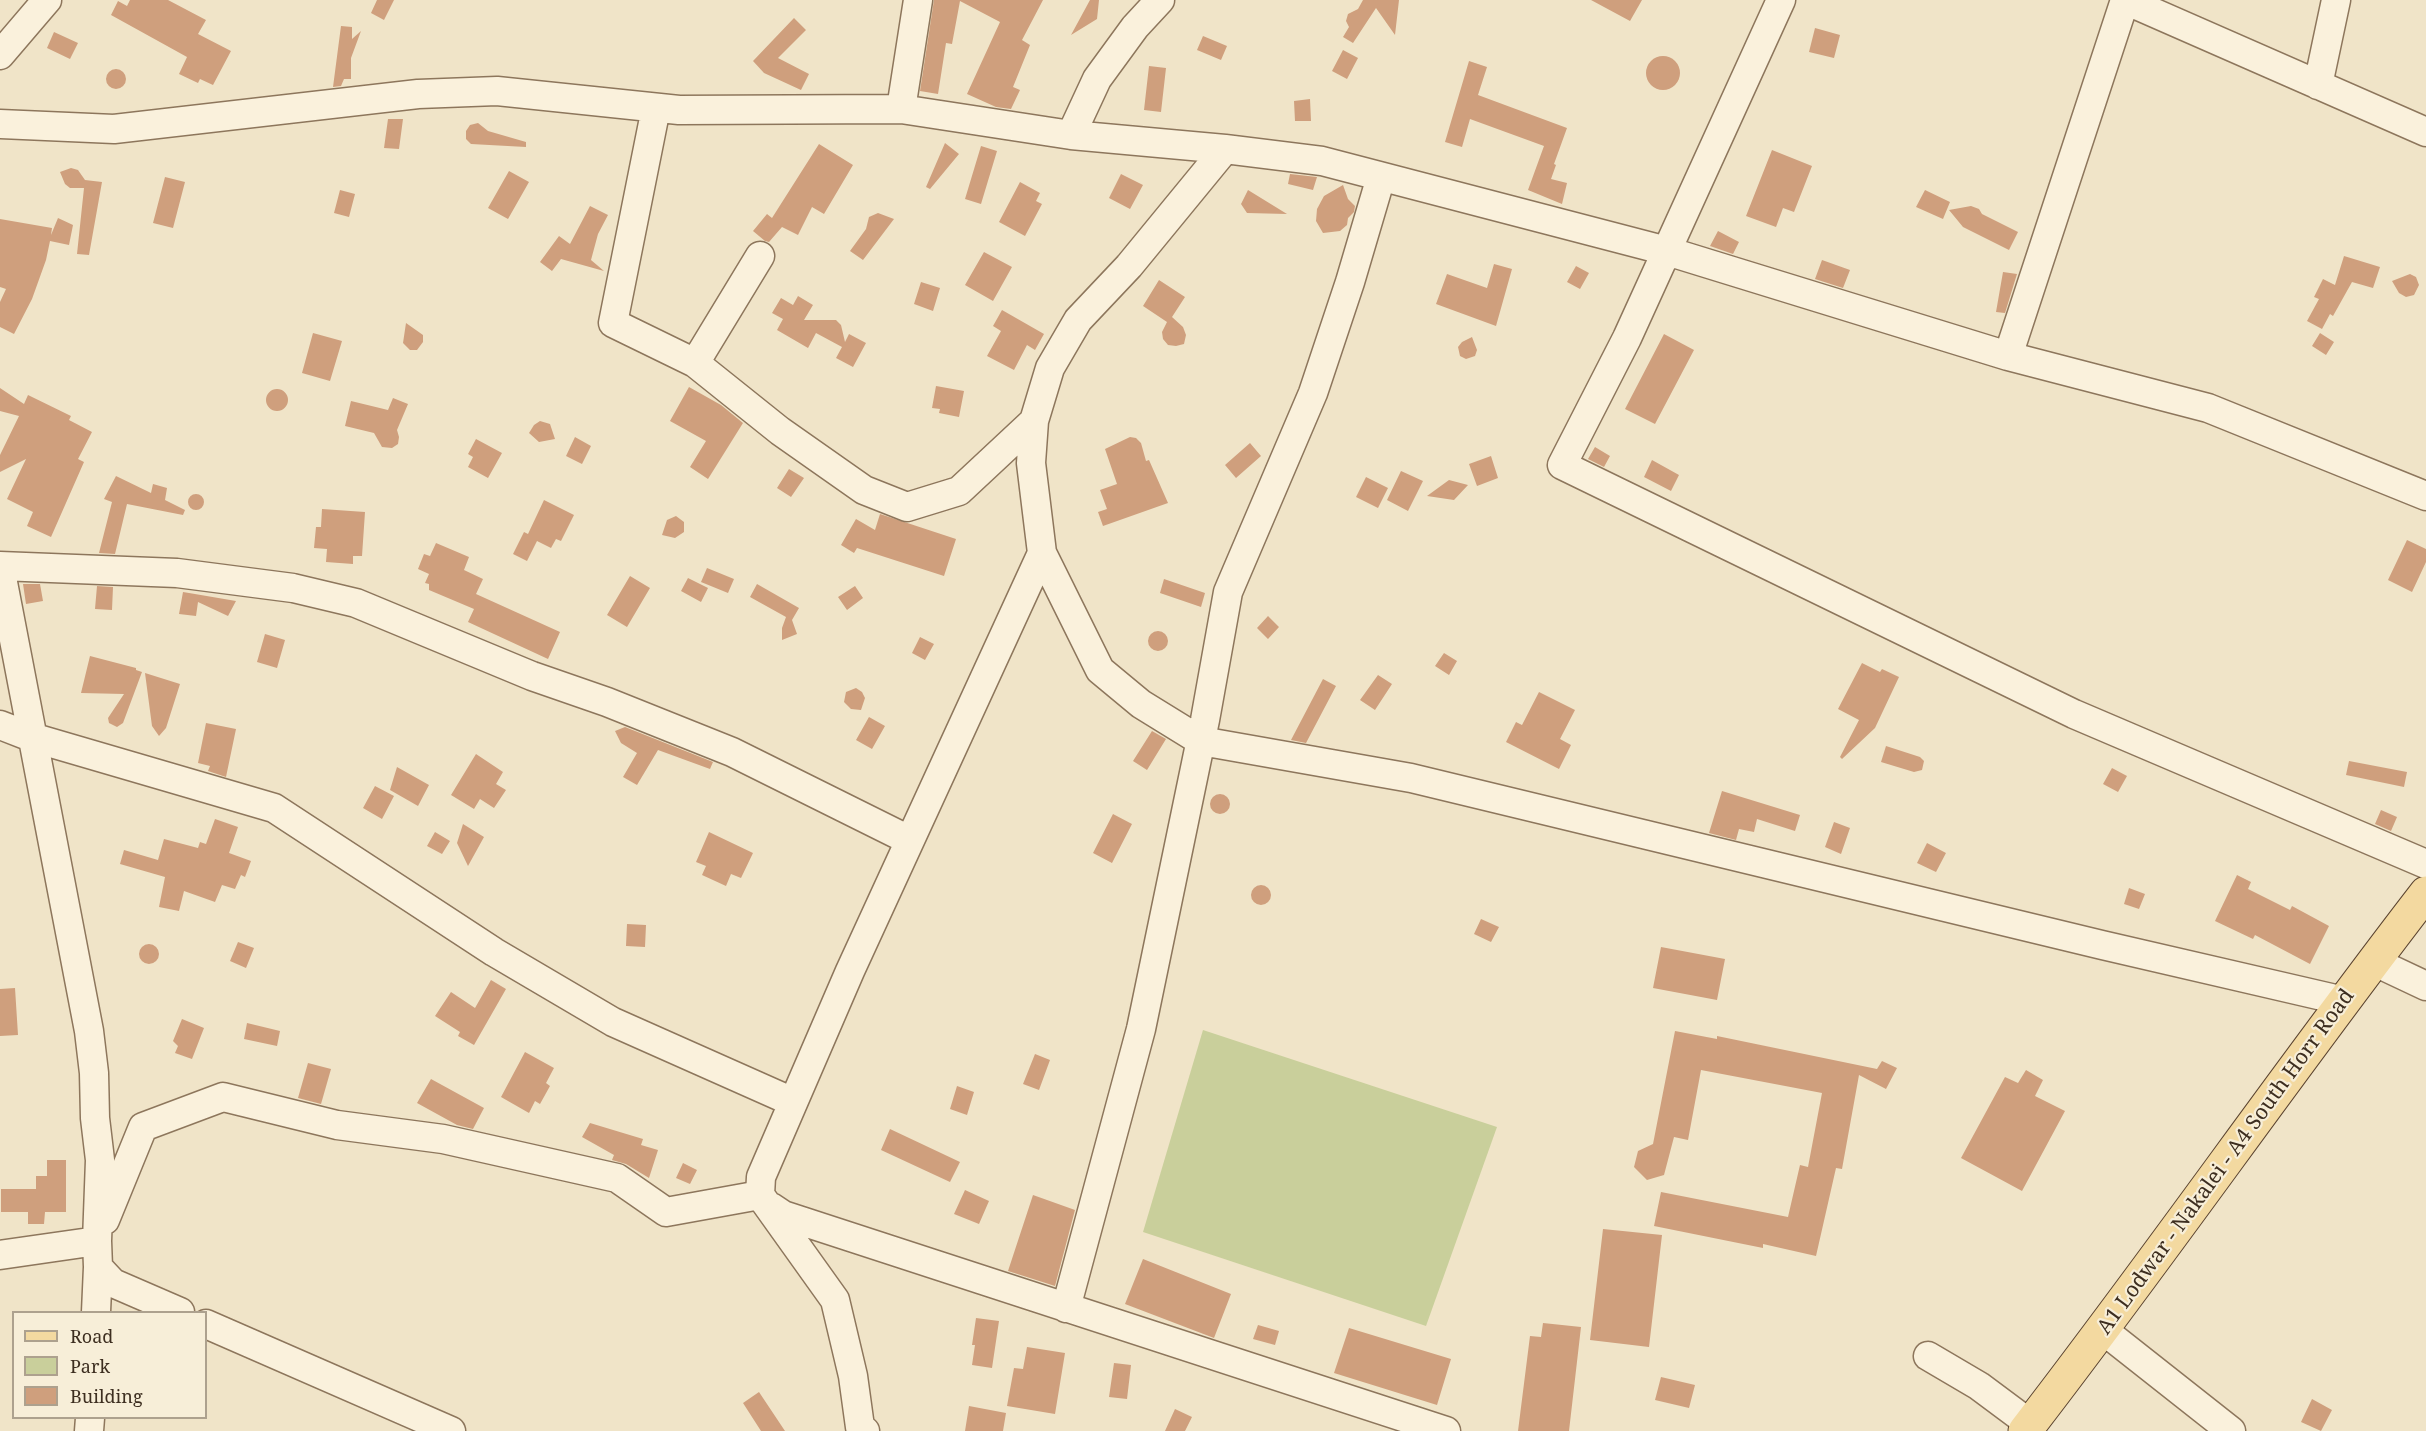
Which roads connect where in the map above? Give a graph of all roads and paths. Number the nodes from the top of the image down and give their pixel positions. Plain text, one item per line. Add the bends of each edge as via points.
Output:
1 (47, 0) edge
2 (918, 0) edge
3 (1160, 0) edge
4 (1781, 0) edge
5 (2125, 0) edge
6 (2336, 0) edge
7 (0, 55) edge
8 (2318, 85) junction
9 (656, 108) junction
10 (901, 109) junction
11 (0, 124) edge
12 (2426, 132) edge
13 (1071, 135) junction
14 (1225, 149) junction
15 (1381, 177) junction
16 (1667, 251) junction
17 (760, 256) dead end
18 (2008, 357) junction
19 (694, 363) junction
20 (1034, 421) junction
21 (2426, 496) edge
22 (1042, 553) junction
23 (0, 567) edge
24 (0, 725) edge
25 (31, 737) junction
26 (1201, 741) junction
27 (909, 840) junction
28 (2426, 864) edge
29 (2426, 893) edge
30 (2373, 962) junction
31 (2426, 986) edge
32 (2344, 1001) junction
33 (793, 1102) junction
34 (765, 1200) junction
35 (97, 1254) junction
36 (0, 1255) edge
37 (1066, 1308) junction
38 (96, 1311) edge
39 (178, 1311) edge
40 (207, 1323) edge
41 (2103, 1330) junction
42 (1928, 1356) dead end
43 (1367, 1419) edge
44 (2028, 1428) edge
45 (451, 1431) edge
46 (865, 1431) edge
47 (1446, 1431) edge
48 (2231, 1431) edge

1 - 7 street
2 - 10 street
3 - 13 street via 1097,79
4 - 16 street
5 - 8 street
5 - 18 street
6 - 8 street
8 - 12 street
9 - 10 street
9 - 11 street via 497,91 418,94 114,129
9 - 19 street via 614,322
10 - 13 street
13 - 14 street
14 - 15 street via 1322,160
14 - 20 street via 1129,266 1078,320 1050,368
15 - 16 street
15 - 26 street via 1313,393 1228,592
16 - 18 street
16 - 28 street via 1628,338 1562,465 2074,714
17 - 19 street
18 - 21 street via 2208,408
19 - 20 street via 780,431 864,490 907,507 959,491
20 - 22 street via 1031,462
22 - 26 street via 1100,670 1141,704
22 - 27 street
23 - 25 street
23 - 27 street via 177,573 293,588 356,603 532,676 732,752
24 - 25 street
25 - 33 street via 274,808 494,952 613,1022
25 - 35 street via 89,1031 100,1160
26 - 32 street via 1411,778
26 - 37 street via 1141,1029
27 - 33 street
29 - 30 main road, A1 Lodwar - Nakalei - A4 South Horr Road
30 - 31 street
30 - 32 main road, A1 Lodwar - Nakalei - A4 South Horr Road
32 - 41 main road, A1 Lodwar - Nakalei - A4 South Horr Road
33 - 34 street via 761,1177
34 - 35 street via 666,1212 617,1178 443,1139 337,1125 224,1097 143,1127
34 - 37 street via 783,1215
34 - 46 street via 835,1300 860,1427
35 - 36 street
35 - 38 street
35 - 39 street via 113,1283
37 - 43 street
40 - 45 street
41 - 44 main road, A1 Lodwar - Nakalei - A4 South Horr Road
41 - 48 street
42 - 44 street via 1979,1386
43 - 47 street

